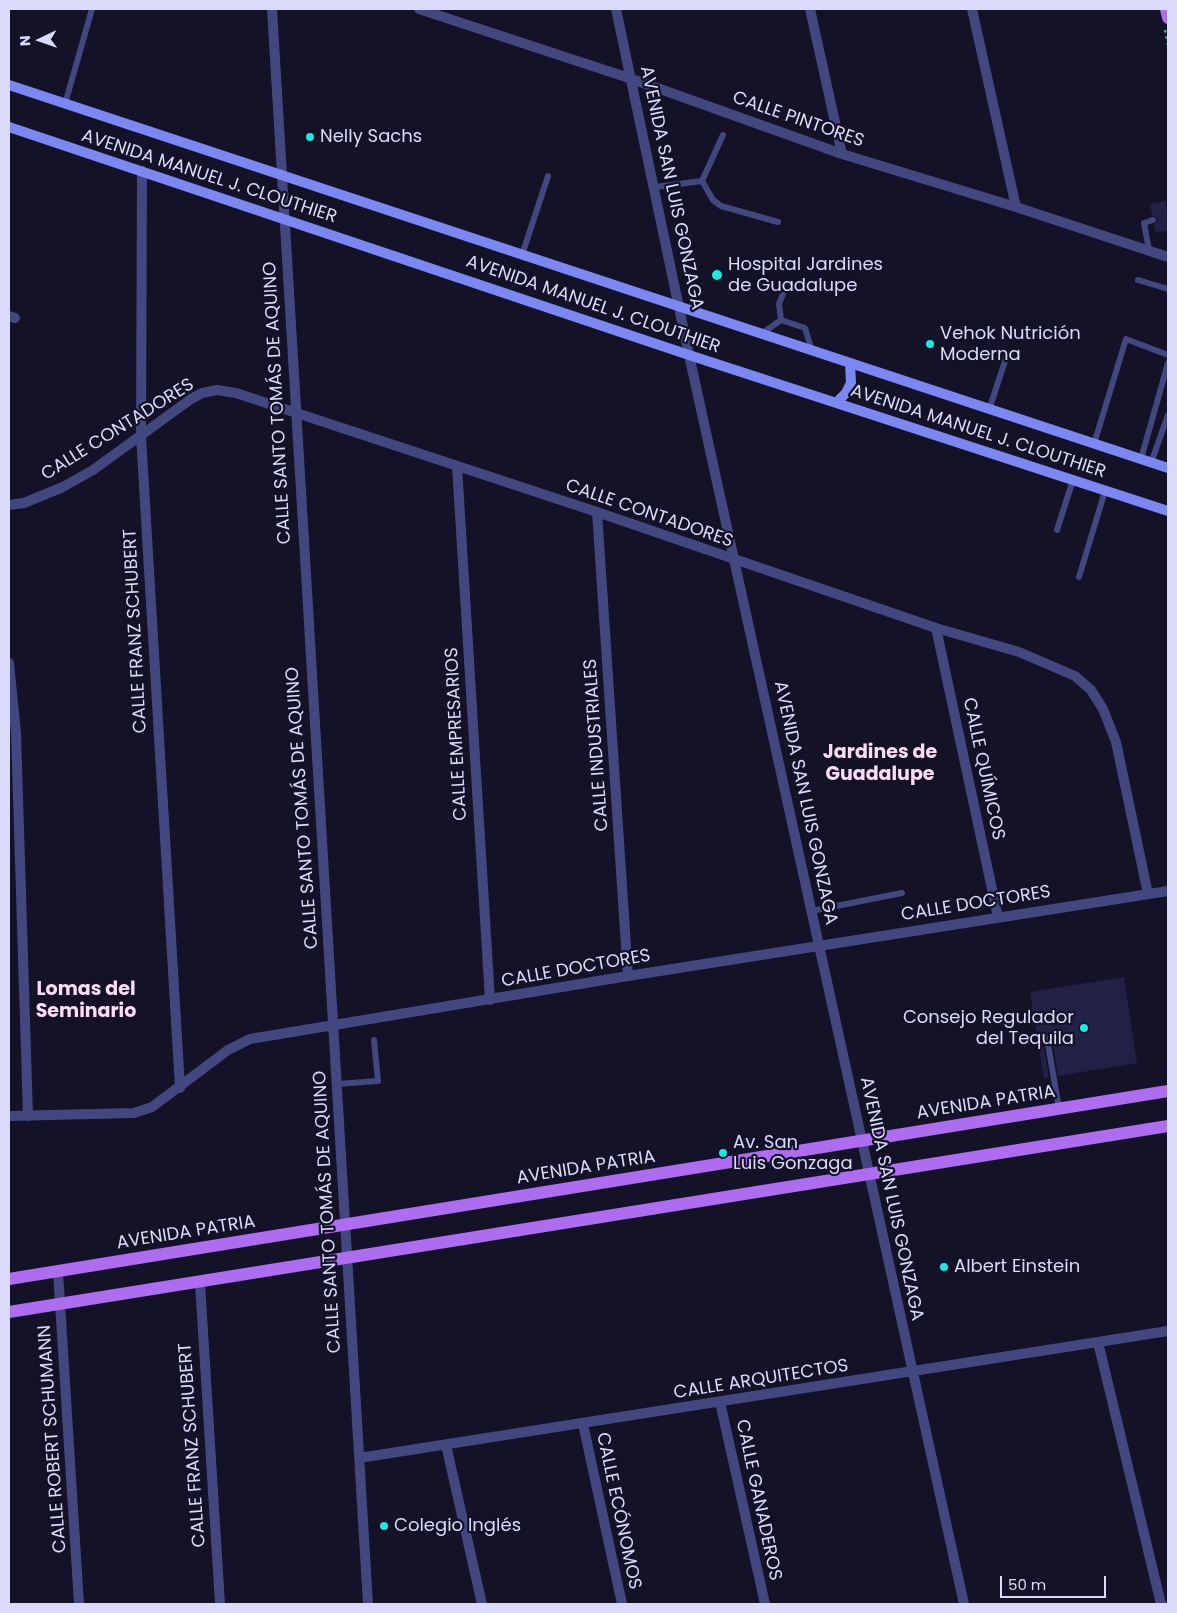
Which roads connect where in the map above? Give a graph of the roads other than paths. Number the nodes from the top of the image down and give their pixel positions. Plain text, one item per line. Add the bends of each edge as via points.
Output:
1 (92, 9) edge
2 (272, 9) edge
3 (420, 9) edge
4 (616, 9) edge
5 (810, 9) edge
6 (972, 9) edge
7 (1166, 9) edge
8 (1168, 18) edge
9 (632, 80) junction
10 (9, 85) edge
11 (65, 104) junction
12 (9, 127) edge
13 (723, 135) dead end
14 (842, 154) junction
15 (142, 171) junction
16 (282, 175) junction
17 (548, 176) dead end
18 (702, 181) junction
19 (655, 187) junction
20 (1016, 207) junction
21 (284, 219) junction
22 (1154, 220) dead end
23 (778, 222) dead end
24 (1149, 250) junction
25 (522, 254) junction
26 (1168, 256) edge
27 (1138, 280) dead end
28 (1168, 289) edge
29 (784, 291) dead end
30 (679, 306) junction
31 (781, 320) junction
32 (761, 334) junction
33 (812, 351) junction
34 (689, 355) junction
35 (1168, 355) edge
36 (1006, 358) dead end
37 (1168, 363) edge
38 (850, 364) junction
39 (836, 403) junction
40 (989, 410) junction
41 (295, 413) junction
42 (1168, 415) edge
43 (140, 436) junction
44 (1094, 444) junction
45 (1141, 459) junction
46 (1151, 462) junction
47 (457, 466) junction
48 (1168, 468) edge
49 (1073, 480) junction
50 (1105, 490) junction
51 (9, 505) edge
52 (1168, 511) edge
53 (597, 512) junction
54 (1057, 530) dead end
55 (735, 560) junction
56 (1079, 577) dead end
57 (936, 628) junction
58 (9, 663) edge
59 (1168, 891) edge
60 (902, 893) dead end
61 (1148, 894) junction
62 (811, 911) junction
63 (998, 917) junction
64 (819, 946) junction
65 (628, 976) junction
66 (490, 1000) junction
67 (333, 1026) junction
68 (1047, 1038) dead end
69 (374, 1040) dead end
70 (337, 1084) junction
71 (180, 1088) junction
72 (1168, 1091) edge
73 (1059, 1109) junction
74 (9, 1116) edge
75 (28, 1116) junction
76 (1168, 1126) edge
77 (862, 1141) junction
78 (869, 1174) junction
79 (345, 1225) junction
80 (347, 1259) junction
81 (58, 1272) junction
82 (9, 1279) edge
83 (200, 1283) junction
84 (60, 1305) junction
85 (9, 1312) edge
86 (1168, 1331) edge
87 (1098, 1342) junction
88 (913, 1373) junction
89 (720, 1402) junction
90 (583, 1424) junction
91 (446, 1445) junction
92 (359, 1458) junction
93 (79, 1604) edge
94 (220, 1604) edge
95 (368, 1604) edge
96 (482, 1604) edge
97 (622, 1604) edge
98 (764, 1604) edge
99 (964, 1604) edge
100 (1161, 1604) edge

1 - 11 lane
2 - 16 street, CALLE SANTO TOMÁS DE AQUINO
3 - 9 street, CALLE PINTORES
4 - 9 street, AVENIDA SAN LUIS GONZAGA
5 - 14 street
6 - 20 street
7 - 8 main road
9 - 14 street, CALLE PINTORES
9 - 19 street, AVENIDA SAN LUIS GONZAGA
10 - 11 main road, AVENIDA MANUEL J. CLOUTHIER
11 - 16 main road, AVENIDA MANUEL J. CLOUTHIER
12 - 15 main road, AVENIDA MANUEL J. CLOUTHIER
13 - 18 lane
14 - 20 street, CALLE PINTORES
15 - 21 main road, AVENIDA MANUEL J. CLOUTHIER
15 - 43 street, CALLE FRANZ SCHUBERT
16 - 21 street, CALLE SANTO TOMÁS DE AQUINO
16 - 25 main road, AVENIDA MANUEL J. CLOUTHIER
17 - 25 lane
18 - 19 lane
18 - 23 lane via 713,200 721,206
19 - 30 street, AVENIDA SAN LUIS GONZAGA
20 - 24 street, CALLE PINTORES
21 - 34 main road, AVENIDA MANUEL J. CLOUTHIER
21 - 41 street, CALLE SANTO TOMÁS DE AQUINO
22 - 24 lane via 1144,223
24 - 26 street, CALLE PINTORES
25 - 30 main road, AVENIDA MANUEL J. CLOUTHIER
27 - 28 lane
29 - 31 lane via 779,304
30 - 32 main road, AVENIDA MANUEL J. CLOUTHIER
30 - 34 street, AVENIDA SAN LUIS GONZAGA
31 - 32 lane
31 - 33 lane via 805,328
32 - 33 main road, AVENIDA MANUEL J. CLOUTHIER
33 - 38 main road, AVENIDA MANUEL J. CLOUTHIER
34 - 39 main road, AVENIDA MANUEL J. CLOUTHIER
34 - 55 street, AVENIDA SAN LUIS GONZAGA
35 - 44 lane via 1126,340
36 - 40 lane
37 - 45 lane
38 - 39 main road via 851,382
38 - 40 main road, AVENIDA MANUEL J. CLOUTHIER
39 - 49 main road, AVENIDA MANUEL J. CLOUTHIER
40 - 44 main road, AVENIDA MANUEL J. CLOUTHIER
41 - 43 street, CALLE CONTADORES via 217,390 191,399
41 - 47 street, CALLE CONTADORES
41 - 67 street, CALLE SANTO TOMÁS DE AQUINO
42 - 46 lane
43 - 51 street, CALLE CONTADORES via 63,487
43 - 71 street, CALLE FRANZ SCHUBERT
44 - 45 main road, AVENIDA MANUEL J. CLOUTHIER
45 - 46 main road, AVENIDA MANUEL J. CLOUTHIER
46 - 48 main road, AVENIDA MANUEL J. CLOUTHIER
47 - 53 street, CALLE CONTADORES
47 - 66 street, CALLE EMPRESARIOS
49 - 50 main road, AVENIDA MANUEL J. CLOUTHIER
49 - 54 lane
50 - 52 main road, AVENIDA MANUEL J. CLOUTHIER
50 - 56 lane
53 - 55 street, CALLE CONTADORES
53 - 65 street, CALLE INDUSTRIALES
55 - 57 street, CALLE CONTADORES
55 - 62 street, AVENIDA SAN LUIS GONZAGA
57 - 61 street, CALLE CONTADORES via 1019,652 1057,667 1075,676 1091,690 1103,708 1116,742
57 - 63 street, CALLE QUÍMICOS
58 - 75 street via 16,733
59 - 61 street, CALLE DOCTORES
60 - 62 lane
61 - 63 street, CALLE DOCTORES
62 - 64 street, AVENIDA SAN LUIS GONZAGA
63 - 64 street, CALLE DOCTORES
64 - 65 street, CALLE DOCTORES
64 - 77 street, AVENIDA SAN LUIS GONZAGA
65 - 66 street, CALLE DOCTORES
66 - 67 street, CALLE DOCTORES
67 - 70 street, CALLE SANTO TOMÁS DE AQUINO
67 - 71 street, CALLE DOCTORES via 250,1039 228,1050
68 - 73 lane
69 - 70 lane via 378,1081
70 - 79 street, CALLE SANTO TOMÁS DE AQUINO
71 - 75 street, CALLE DOCTORES via 152,1107 134,1113
72 - 73 main road, AVENIDA PATRIA
73 - 77 main road, AVENIDA PATRIA
74 - 75 street, CALLE DOCTORES
76 - 78 main road
77 - 78 street, AVENIDA SAN LUIS GONZAGA
77 - 79 main road, AVENIDA PATRIA
78 - 80 main road
78 - 88 street, AVENIDA SAN LUIS GONZAGA
79 - 80 street, CALLE SANTO TOMÁS DE AQUINO
79 - 81 main road, AVENIDA PATRIA
80 - 83 main road
80 - 92 street, CALLE SANTO TOMÁS DE AQUINO
81 - 82 main road, AVENIDA PATRIA
81 - 84 street, CALLE ROBERT SCHUMANN
83 - 84 main road
83 - 94 street, CALLE FRANZ SCHUBERT
84 - 85 main road
84 - 93 street, CALLE ROBERT SCHUMANN
86 - 87 street, CALLE ARQUITECTOS
87 - 88 street, CALLE ARQUITECTOS
87 - 100 street
88 - 89 street, CALLE ARQUITECTOS
88 - 99 street, AVENIDA SAN LUIS GONZAGA
89 - 90 street, CALLE ARQUITECTOS
89 - 98 street, CALLE GANADEROS
90 - 91 street, CALLE ARQUITECTOS
90 - 97 street, CALLE ECÓNOMOS
91 - 92 street, CALLE ARQUITECTOS
91 - 96 street
92 - 95 street, CALLE SANTO TOMÁS DE AQUINO

